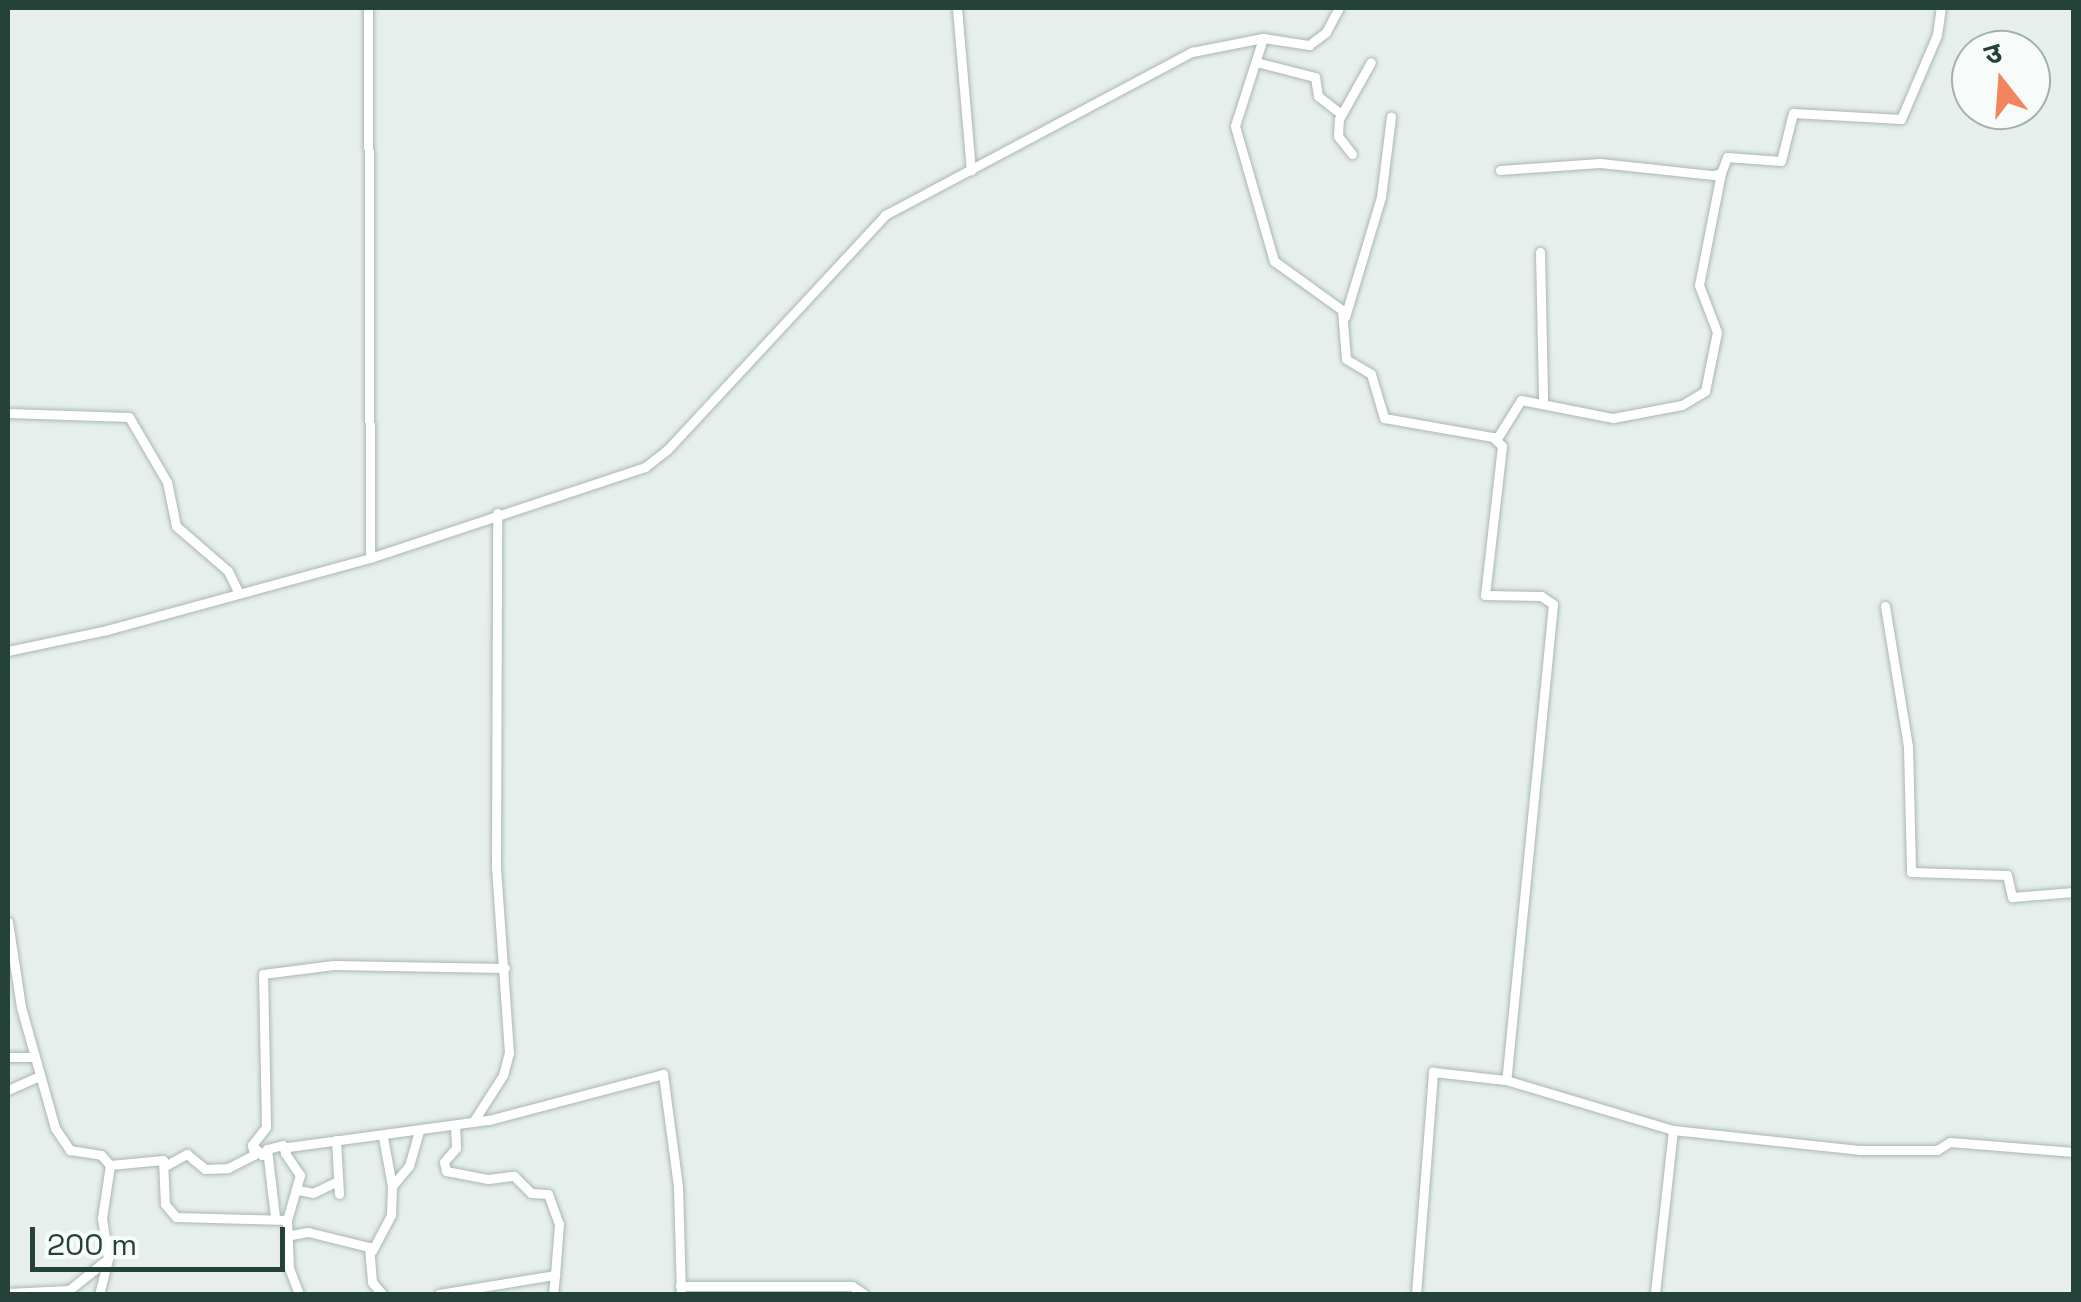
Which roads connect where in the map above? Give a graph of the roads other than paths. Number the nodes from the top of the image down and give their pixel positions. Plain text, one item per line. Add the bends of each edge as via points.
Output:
1 (368, 8) edge
2 (956, 8) edge
3 (1339, 8) edge
4 (1941, 8) edge
5 (1263, 38) junction
6 (1370, 62) dead end
7 (1260, 64) junction
8 (1340, 113) junction
9 (1391, 117) dead end
10 (1352, 154) dead end
11 (972, 170) junction
12 (1500, 170) dead end
13 (1721, 173) junction
14 (1540, 252) dead end
15 (1345, 317) junction
16 (1544, 399) junction
17 (8, 413) edge
18 (1496, 440) junction
19 (497, 513) junction
20 (370, 558) junction
21 (240, 594) junction
22 (1885, 606) dead end
23 (8, 651) edge
24 (2074, 892) edge
25 (8, 922) edge
26 (505, 968) junction
27 (20, 1007) junction
28 (8, 1010) edge
29 (8, 1057) edge
30 (34, 1058) junction
31 (39, 1076) junction
32 (1506, 1080) junction
33 (8, 1090) edge
34 (481, 1121) junction
35 (455, 1126) junction
36 (1673, 1130) junction
37 (419, 1132) junction
38 (383, 1137) junction
39 (336, 1140) junction
40 (252, 1145) junction
41 (267, 1149) junction
42 (2074, 1152) edge
43 (285, 1153) junction
44 (110, 1166) junction
45 (165, 1166) junction
46 (338, 1182) junction
47 (392, 1186) junction
48 (298, 1190) junction
49 (339, 1194) dead end
50 (275, 1217) junction
51 (287, 1220) junction
52 (291, 1235) junction
53 (372, 1251) junction
54 (108, 1259) junction
55 (555, 1275) junction
56 (680, 1290) edge
57 (8, 1294) edge
58 (99, 1294) edge
59 (299, 1294) edge
60 (382, 1294) edge
61 (438, 1294) edge
62 (553, 1294) edge
63 (864, 1294) edge
64 (1416, 1294) edge
65 (1655, 1294) edge

1 - 20 street
2 - 11 street
3 - 5 street via 1326,32 1309,45
4 - 13 street via 1937,35 1901,119 1793,113 1781,160 1726,157
5 - 7 street
5 - 11 street via 1192,52
6 - 8 street
7 - 8 street via 1315,77 1318,96
7 - 15 street via 1236,126 1268,246 1279,268
8 - 10 street via 1338,136
9 - 15 street via 1381,197
11 - 19 street via 885,215 662,456 632,472
12 - 13 street via 1600,163
13 - 16 street via 1700,286 1717,352 1705,392 1682,405 1613,418
14 - 16 street
15 - 18 street via 1346,358 1371,374 1384,418
16 - 18 street via 1516,404
17 - 21 street via 129,417 167,482 176,526 228,571
18 - 32 street via 1501,471 1485,596 1540,596 1554,607
19 - 20 street
19 - 26 street via 496,867
20 - 21 street
21 - 23 street
22 - 24 street via 1908,746 1911,872 2007,875 2012,897
25 - 27 street
26 - 34 street via 508,1062
26 - 40 street via 334,965 262,974 266,1127
27 - 28 street
27 - 30 street
29 - 30 street
30 - 31 street
31 - 33 street
31 - 44 street via 61,1140 76,1153 102,1155
32 - 36 street
32 - 64 street via 1434,1072
34 - 35 street
34 - 56 street via 663,1074 678,1187
35 - 37 street
35 - 55 street via 456,1148 444,1162 446,1170 476,1178 514,1176 531,1193 548,1194 559,1224
36 - 42 street via 1859,1150 1937,1150 1950,1142
36 - 65 street
37 - 38 street
37 - 47 street via 409,1166
38 - 39 street
38 - 47 street
39 - 43 street
39 - 46 street
40 - 41 street via 262,1156
40 - 45 street via 254,1155 231,1167 206,1169 187,1154
41 - 43 street via 283,1145
41 - 50 street
43 - 48 street via 299,1170
44 - 45 street via 145,1159 163,1160
44 - 54 street via 102,1218
45 - 50 street via 165,1204 176,1216
46 - 48 street via 313,1193
46 - 49 street
47 - 53 street via 392,1215
48 - 51 street
50 - 51 street
51 - 52 street
52 - 53 street via 308,1232
52 - 59 street via 289,1268
53 - 60 street via 368,1263
54 - 57 street via 69,1290
54 - 58 street
55 - 61 street
55 - 62 street
56 - 63 street via 852,1286

